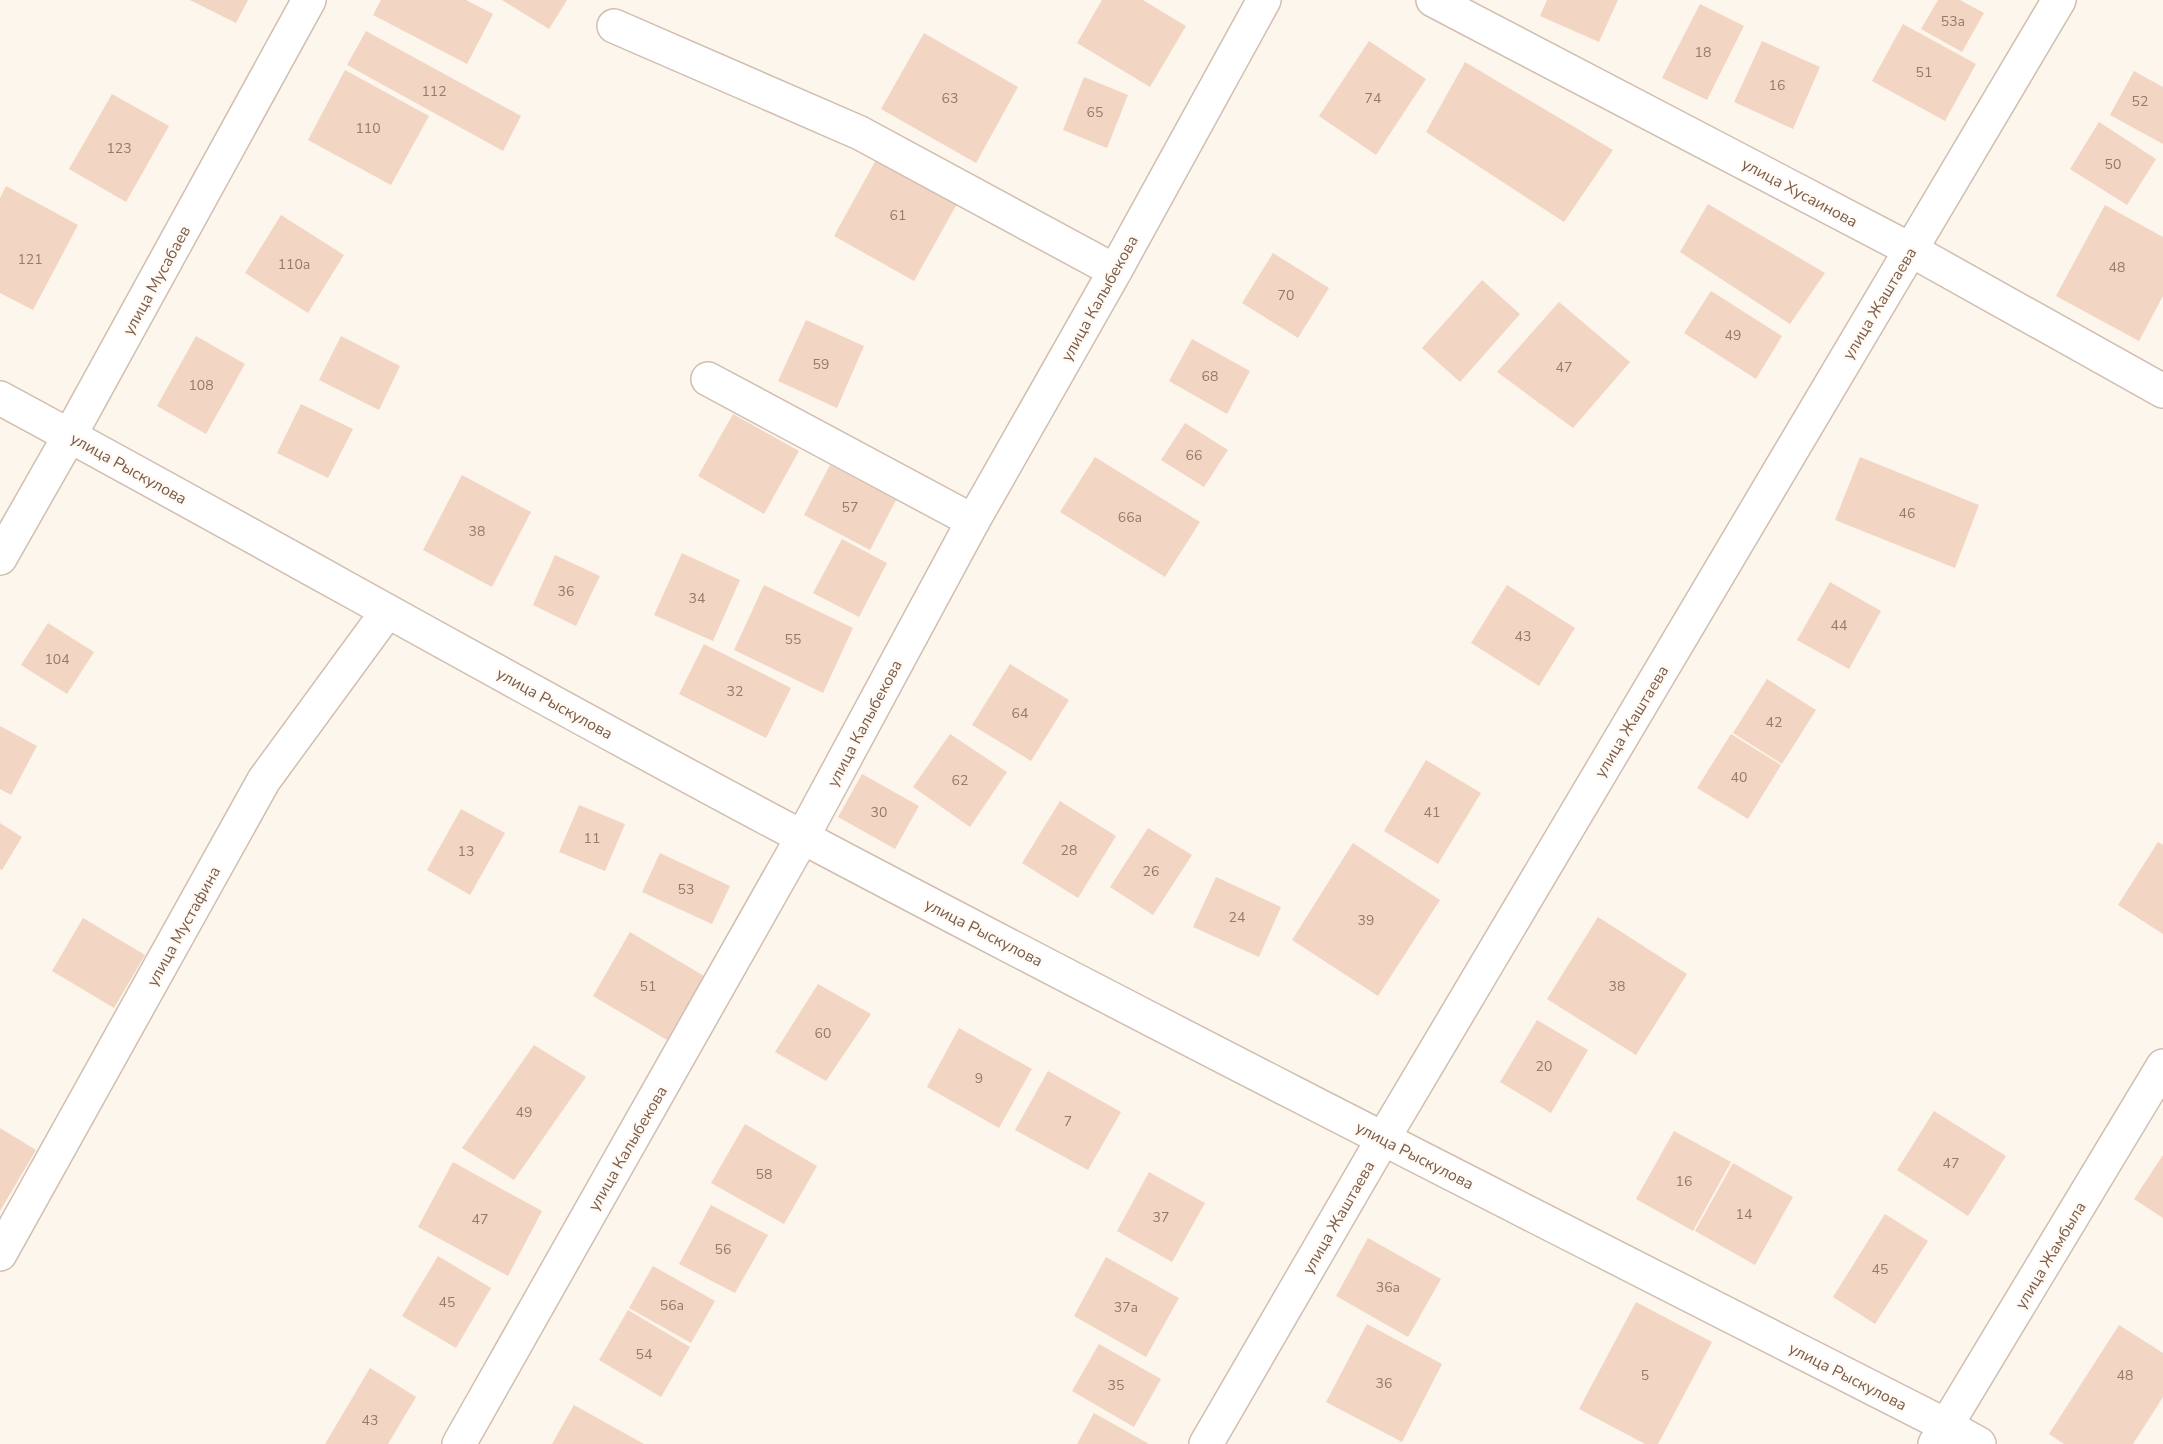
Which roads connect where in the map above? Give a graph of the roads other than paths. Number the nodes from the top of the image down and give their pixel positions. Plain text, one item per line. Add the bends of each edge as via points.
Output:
1 (309, 0) edge
2 (1264, 0) edge
3 (1433, 0) edge
4 (2060, 0) edge
5 (614, 26) dead end
6 (1911, 250) junction
7 (1115, 271) junction
8 (708, 379) dead end
9 (2163, 391) edge
10 (0, 398) edge
11 (70, 435) junction
12 (973, 521) junction
13 (0, 558) edge
14 (387, 612) junction
15 (802, 838) junction
16 (2163, 1066) edge
17 (1383, 1139) junction
18 (0, 1254) edge
19 (1941, 1435) edge
20 (459, 1444) edge
21 (1206, 1444) edge
22 (1979, 1444) edge

1 - 11 street, улица Мусабаев
2 - 7 street, улица Калыбекова
3 - 6 street, улица Хусаинова
4 - 6 street, улица Жаштаева
5 - 7 street via 860,133
6 - 9 street, улица Хусаинова
6 - 17 street, улица Жаштаева
7 - 12 street, улица Калыбекова
8 - 12 street
10 - 11 street, улица Рыскулова
11 - 13 street, улица Мусабаев
11 - 14 street, улица Рыскулова
12 - 15 street, улица Калыбекова
14 - 15 street, улица Рыскулова
14 - 18 street, улица Мустафина via 264,780
15 - 17 street, улица Рыскулова
15 - 20 street, улица Калыбекова
16 - 19 street, улица Жамбыла
17 - 19 street, улица Рыскулова
17 - 21 street, улица Жаштаева
19 - 22 street, улица Рыскулова

